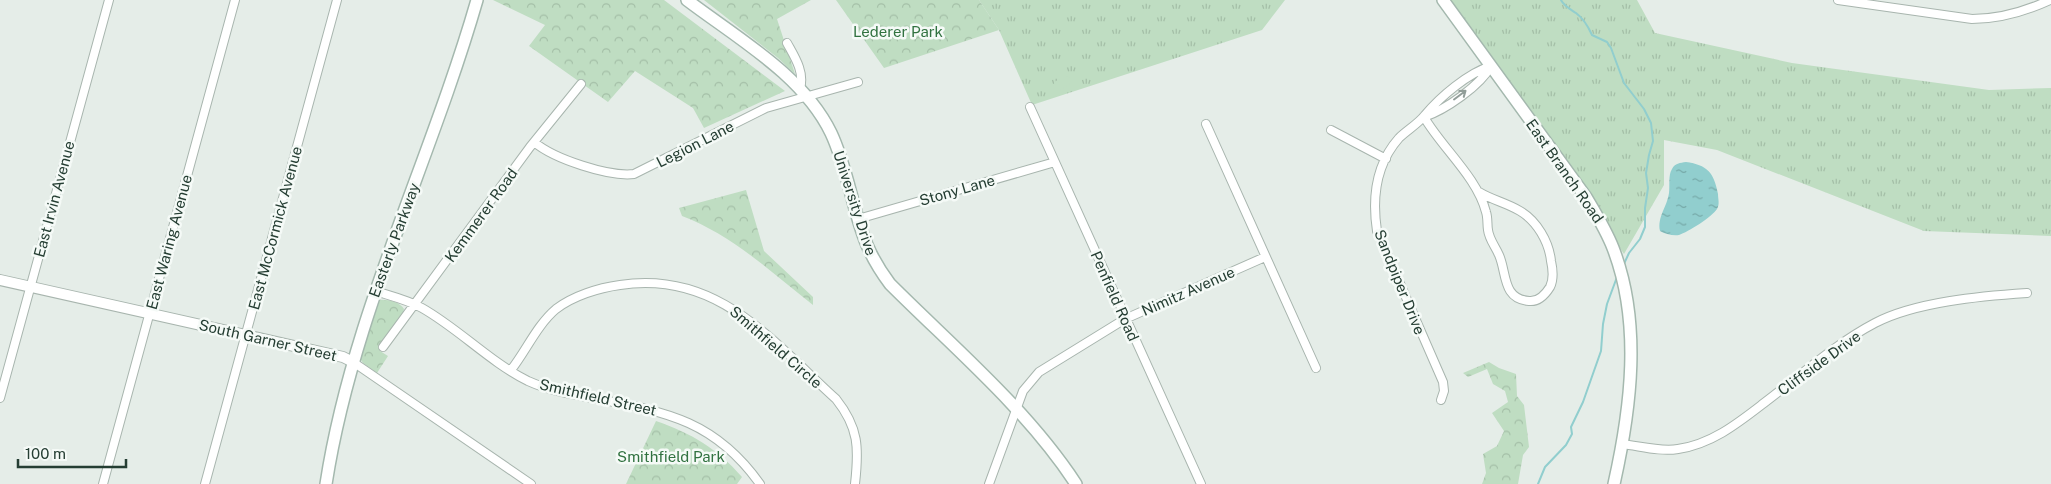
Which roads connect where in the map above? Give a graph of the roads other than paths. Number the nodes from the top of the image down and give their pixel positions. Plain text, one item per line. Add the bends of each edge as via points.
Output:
1 (109, 0) edge
2 (235, 0) edge
3 (337, 0) edge
4 (477, 0) edge
5 (687, 0) edge
6 (1443, 0) edge
7 (1838, 0) edge
8 (2050, 0) edge
9 (787, 43) dead end
10 (1491, 66) junction
11 (858, 82) dead end
12 (581, 84) dead end
13 (800, 88) junction
14 (808, 96) junction
15 (1030, 107) dead end
16 (1424, 117) junction
17 (1206, 124) dead end
18 (1331, 130) dead end
19 (534, 142) junction
20 (1386, 159) junction
21 (1055, 162) junction
22 (1479, 192) junction
23 (1496, 201) junction
24 (858, 219) junction
25 (1488, 222) junction
26 (1265, 257) junction
27 (0, 280) edge
28 (30, 287) junction
29 (375, 291) junction
30 (2027, 293) dead end
31 (415, 304) junction
32 (149, 313) junction
33 (1125, 319) junction
34 (246, 335) junction
35 (384, 347) dead end
36 (353, 362) junction
37 (1316, 368) dead end
38 (511, 370) junction
39 (0, 398) edge
40 (1441, 400) dead end
41 (1016, 408) junction
42 (1622, 444) junction
43 (102, 484) edge
44 (205, 484) edge
45 (326, 484) edge
46 (531, 484) edge
47 (760, 484) edge
48 (855, 484) edge
49 (989, 484) edge
50 (1076, 484) edge
51 (1201, 484) edge
52 (1614, 484) edge

1 - 28 street, East Irvin Avenue
2 - 32 street, East Waring Avenue
3 - 34 street, East McCormick Avenue
4 - 29 main road, Easterly Parkway via 460,58
5 - 13 main road, University Drive via 784,72
6 - 10 main road, East Branch Road
7 - 8 street via 1985,19 2016,14
9 - 13 street via 800,69
10 - 16 street, Sandpiper Drive via 1485,77 1438,113
10 - 42 main road, East Branch Road via 1586,197 1614,250 1626,293 1631,332
11 - 14 street, Legion Lane
12 - 19 street, Kemmerer Road
13 - 14 main road, University Drive
14 - 19 street, Legion Lane via 766,108 634,174 616,174 565,160
14 - 24 main road, University Drive via 825,121 836,146
15 - 21 street, Penfield Road
16 - 20 street, Sandpiper Drive via 1399,138
16 - 22 street
17 - 26 street
18 - 20 street
19 - 31 street, Kemmerer Road
20 - 40 street, Sandpiper Drive via 1377,182 1377,231 1443,382
21 - 24 street, Stony Lane
21 - 33 street, Penfield Road
22 - 23 street
22 - 25 street
23 - 25 street
23 - 25 street via 1526,215 1545,240 1551,256 1553,279 1543,296 1531,301 1511,294 1499,254 1488,233
24 - 41 main road, University Drive via 875,263 890,284
26 - 33 street, Nimitz Avenue
26 - 37 street
27 - 28 street, South Garner Street
28 - 32 street, South Garner Street
28 - 39 street, East Irvin Avenue
29 - 31 street, Smithfield Street
29 - 36 main road, Easterly Parkway
30 - 42 street, Cliffside Drive via 1932,305 1891,316 1859,333 1730,428 1706,442 1666,450
31 - 35 street, Kemmerer Road
31 - 38 street, Smithfield Street
32 - 34 street, South Garner Street
32 - 43 street, East Waring Avenue
33 - 41 street, Nimitz Avenue via 1039,372 1023,391
33 - 51 street, Penfield Road
34 - 36 street, South Garner Street via 343,356
34 - 44 street, East McCormick Avenue
36 - 45 main road, Easterly Parkway
36 - 46 street, South Garner Street
38 - 47 street, Smithfield Street via 551,390 655,410 686,421 724,444
38 - 48 street, Smithfield Circle via 555,310 588,293 612,286 648,283 702,293 748,319 846,411 857,442
41 - 49 street, Nimitz Avenue
41 - 50 main road, University Drive
42 - 52 main road, East Branch Road

